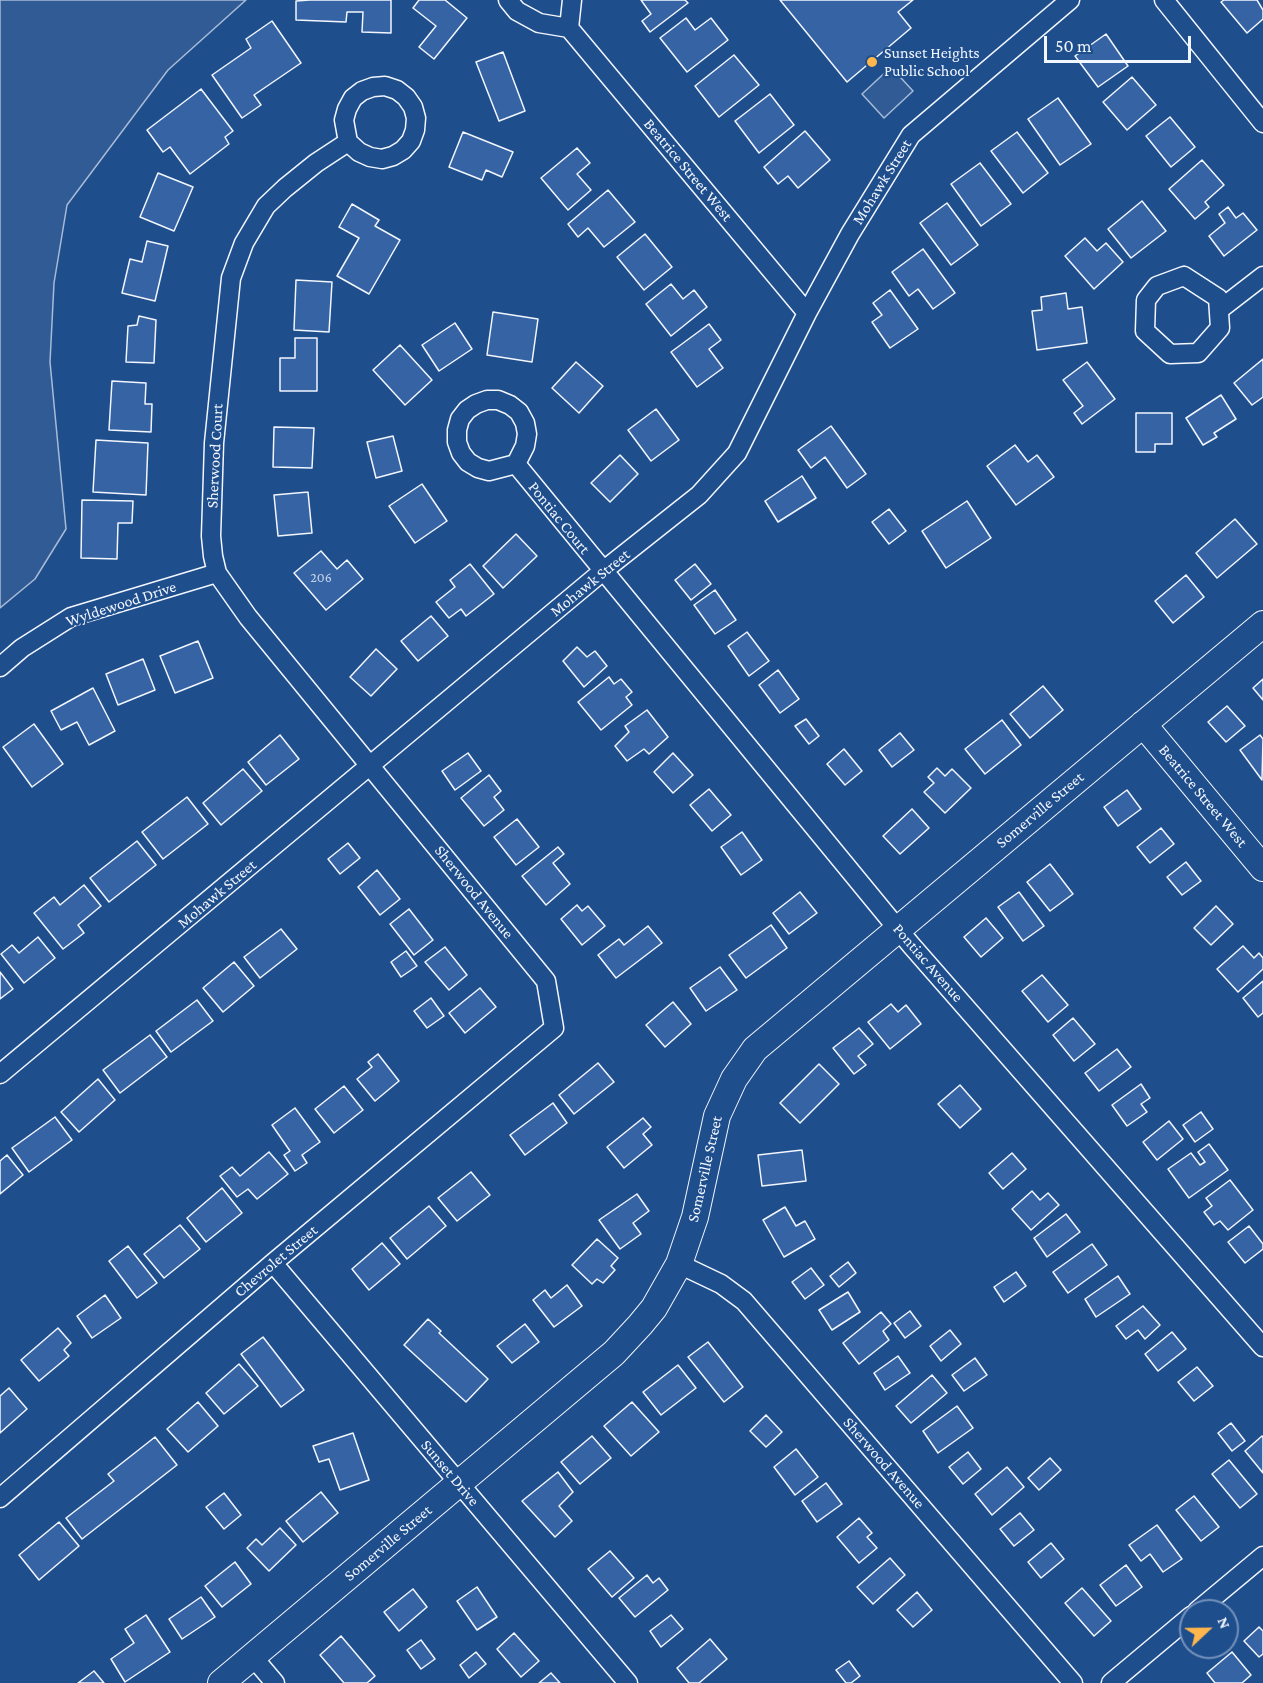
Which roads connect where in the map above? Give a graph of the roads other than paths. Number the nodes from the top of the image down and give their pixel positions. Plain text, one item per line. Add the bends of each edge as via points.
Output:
1 (508, 0) edge
2 (572, 0) edge
3 (1070, 0) edge
4 (1164, 0) edge
5 (569, 28) junction
6 (1263, 123) edge
7 (348, 142) junction
8 (1263, 276) edge
9 (1219, 310) junction
10 (807, 313) junction
11 (516, 464) dead end
12 (603, 572) junction
13 (218, 573) junction
14 (1263, 624) edge
15 (0, 667) edge
16 (1143, 724) junction
17 (370, 766) junction
18 (1263, 868) edge
19 (898, 929) junction
20 (555, 1028) joint
21 (0, 1074) edge
22 (273, 1263) junction
23 (679, 1264) junction
24 (1263, 1347) edge
25 (459, 1484) junction
26 (0, 1498) edge
27 (1263, 1556) edge
28 (1211, 1599) edge
29 (1179, 1626) edge
30 (253, 1657) junction
31 (221, 1683) edge
32 (275, 1683) edge
33 (628, 1683) edge
34 (1073, 1683) edge
35 (1111, 1683) edge

1 - 5 street via 517,11 539,23
2 - 5 street
3 - 10 street, Mohawk Street via 911,135
4 - 6 street
5 - 10 street, Beatrice Street West
7 - 7 street via 346,109 362,91 385,86 397,90 413,107 416,130 411,141 393,156 370,157
7 - 13 street, Sherwood Court via 316,163 266,206 244,243 231,278 212,476 211,536
8 - 9 street
9 - 9 street via 1218,298 1185,276 1157,286 1146,300 1145,331 1170,354 1198,353 1220,328
10 - 12 street, Mohawk Street via 737,453 699,495
11 - 12 street, Pontiac Court
12 - 17 street, Mohawk Street
12 - 19 street, Pontiac Avenue
13 - 15 street, Wyldewood Drive via 70,617
13 - 17 street, Sherwood Court via 248,617
14 - 16 street, Somerville Street
16 - 18 street, Beatrice Street West
16 - 19 street, Somerville Street
17 - 20 street, Sherwood Avenue via 546,981
17 - 21 street, Mohawk Street
19 - 23 street, Somerville Street via 755,1049 734,1079 717,1116 695,1217
19 - 24 street, Pontiac Avenue
20 - 22 street, Chevrolet Street
22 - 25 street, Sunset Drive
22 - 26 street, Chevrolet Street
23 - 25 street, Somerville Street via 654,1308 614,1353
23 - 34 street, Sherwood Avenue via 721,1284 744,1301
25 - 30 street, Somerville Street
25 - 33 street, Sunset Drive
27 - 28 street
29 - 35 street
30 - 31 street, Somerville Street
30 - 32 street

